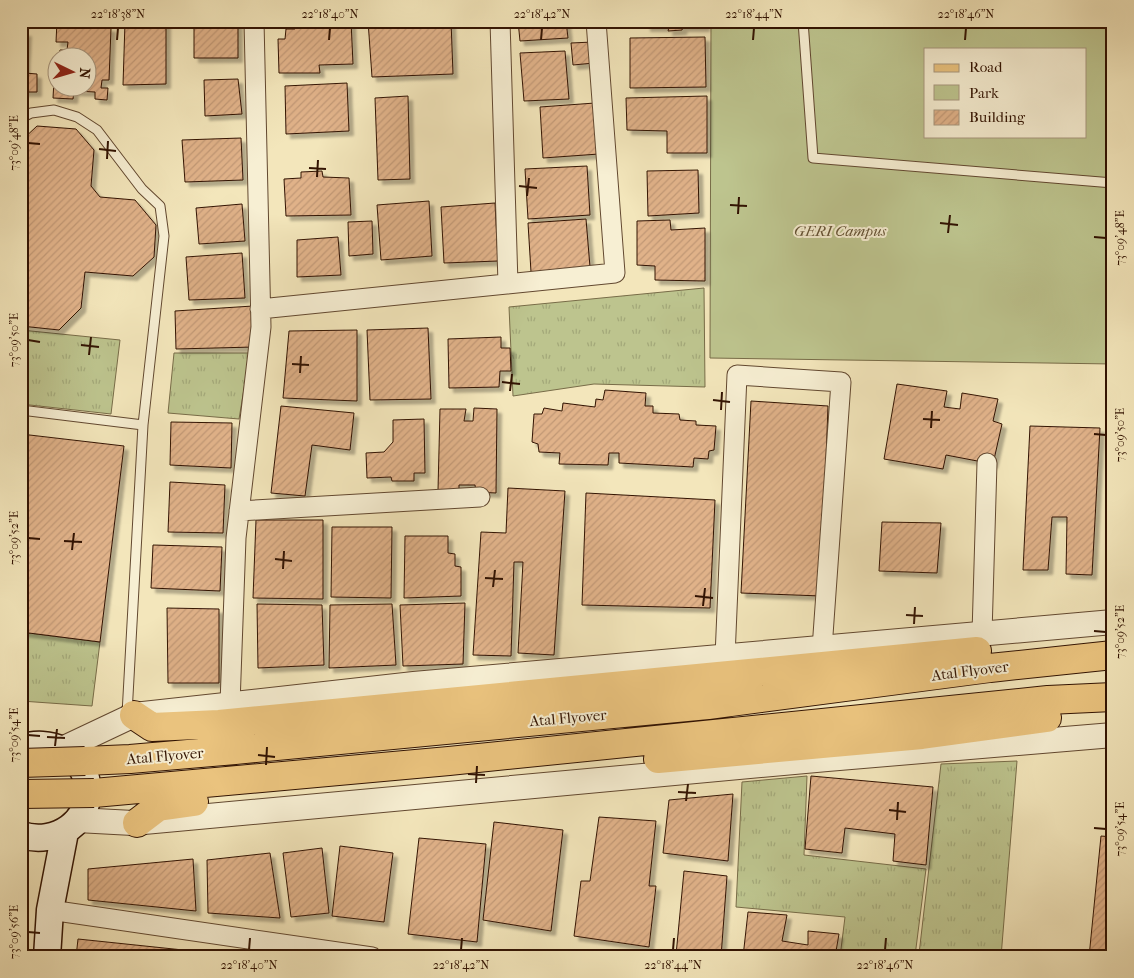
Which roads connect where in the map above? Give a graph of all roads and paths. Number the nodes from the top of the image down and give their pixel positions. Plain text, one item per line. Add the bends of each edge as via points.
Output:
1 (254, 21) edge
2 (500, 21) edge
3 (596, 21) edge
4 (803, 21) edge
5 (21, 118) edge
6 (1113, 183) edge
7 (508, 284) junction
8 (260, 309) junction
9 (21, 410) edge
10 (143, 425) junction
11 (987, 463) dead end
12 (480, 497) dead end
13 (239, 511) junction
14 (1113, 622) edge
15 (982, 634) junction
16 (822, 649) junction
17 (1102, 656) edge
18 (725, 657) junction
19 (1101, 697) edge
20 (230, 704) junction
21 (130, 717) junction
22 (1113, 735) edge
23 (21, 748) edge
24 (62, 749) junction
25 (21, 763) edge
26 (21, 794) edge
27 (137, 823) junction
28 (71, 826) junction
29 (22, 835) edge
30 (21, 843) edge
31 (50, 910) junction
32 (47, 957) edge
33 (372, 957) edge

1 - 8 street
2 - 7 street
3 - 7 street via 615,273
4 - 6 lane via 814,158
5 - 10 lane via 31,112 54,110 77,116 97,130 142,189 160,206 164,236
7 - 8 street
8 - 13 street via 261,327
9 - 10 lane
10 - 21 lane
11 - 15 street
12 - 13 street
13 - 20 street
14 - 15 street
15 - 16 street
16 - 18 street
16 - 18 street via 841,382 737,374
17 - 21 main road via 1057,643 229,724 152,727
17 - 25 main road, Atal Flyover, bridge via 708,705 130,759
18 - 20 street via 414,684
19 - 26 main road, Atal Flyover, bridge via 99,793
19 - 27 main road via 1047,718 922,735 176,803 158,807
20 - 21 street
21 - 24 street
22 - 27 street
23 - 24 main road via 46,744
24 - 28 main road via 82,769 87,783 82,813
27 - 28 street
28 - 29 main road via 54,837 44,839
28 - 31 main road
29 - 30 main road
31 - 32 main road
31 - 33 street

